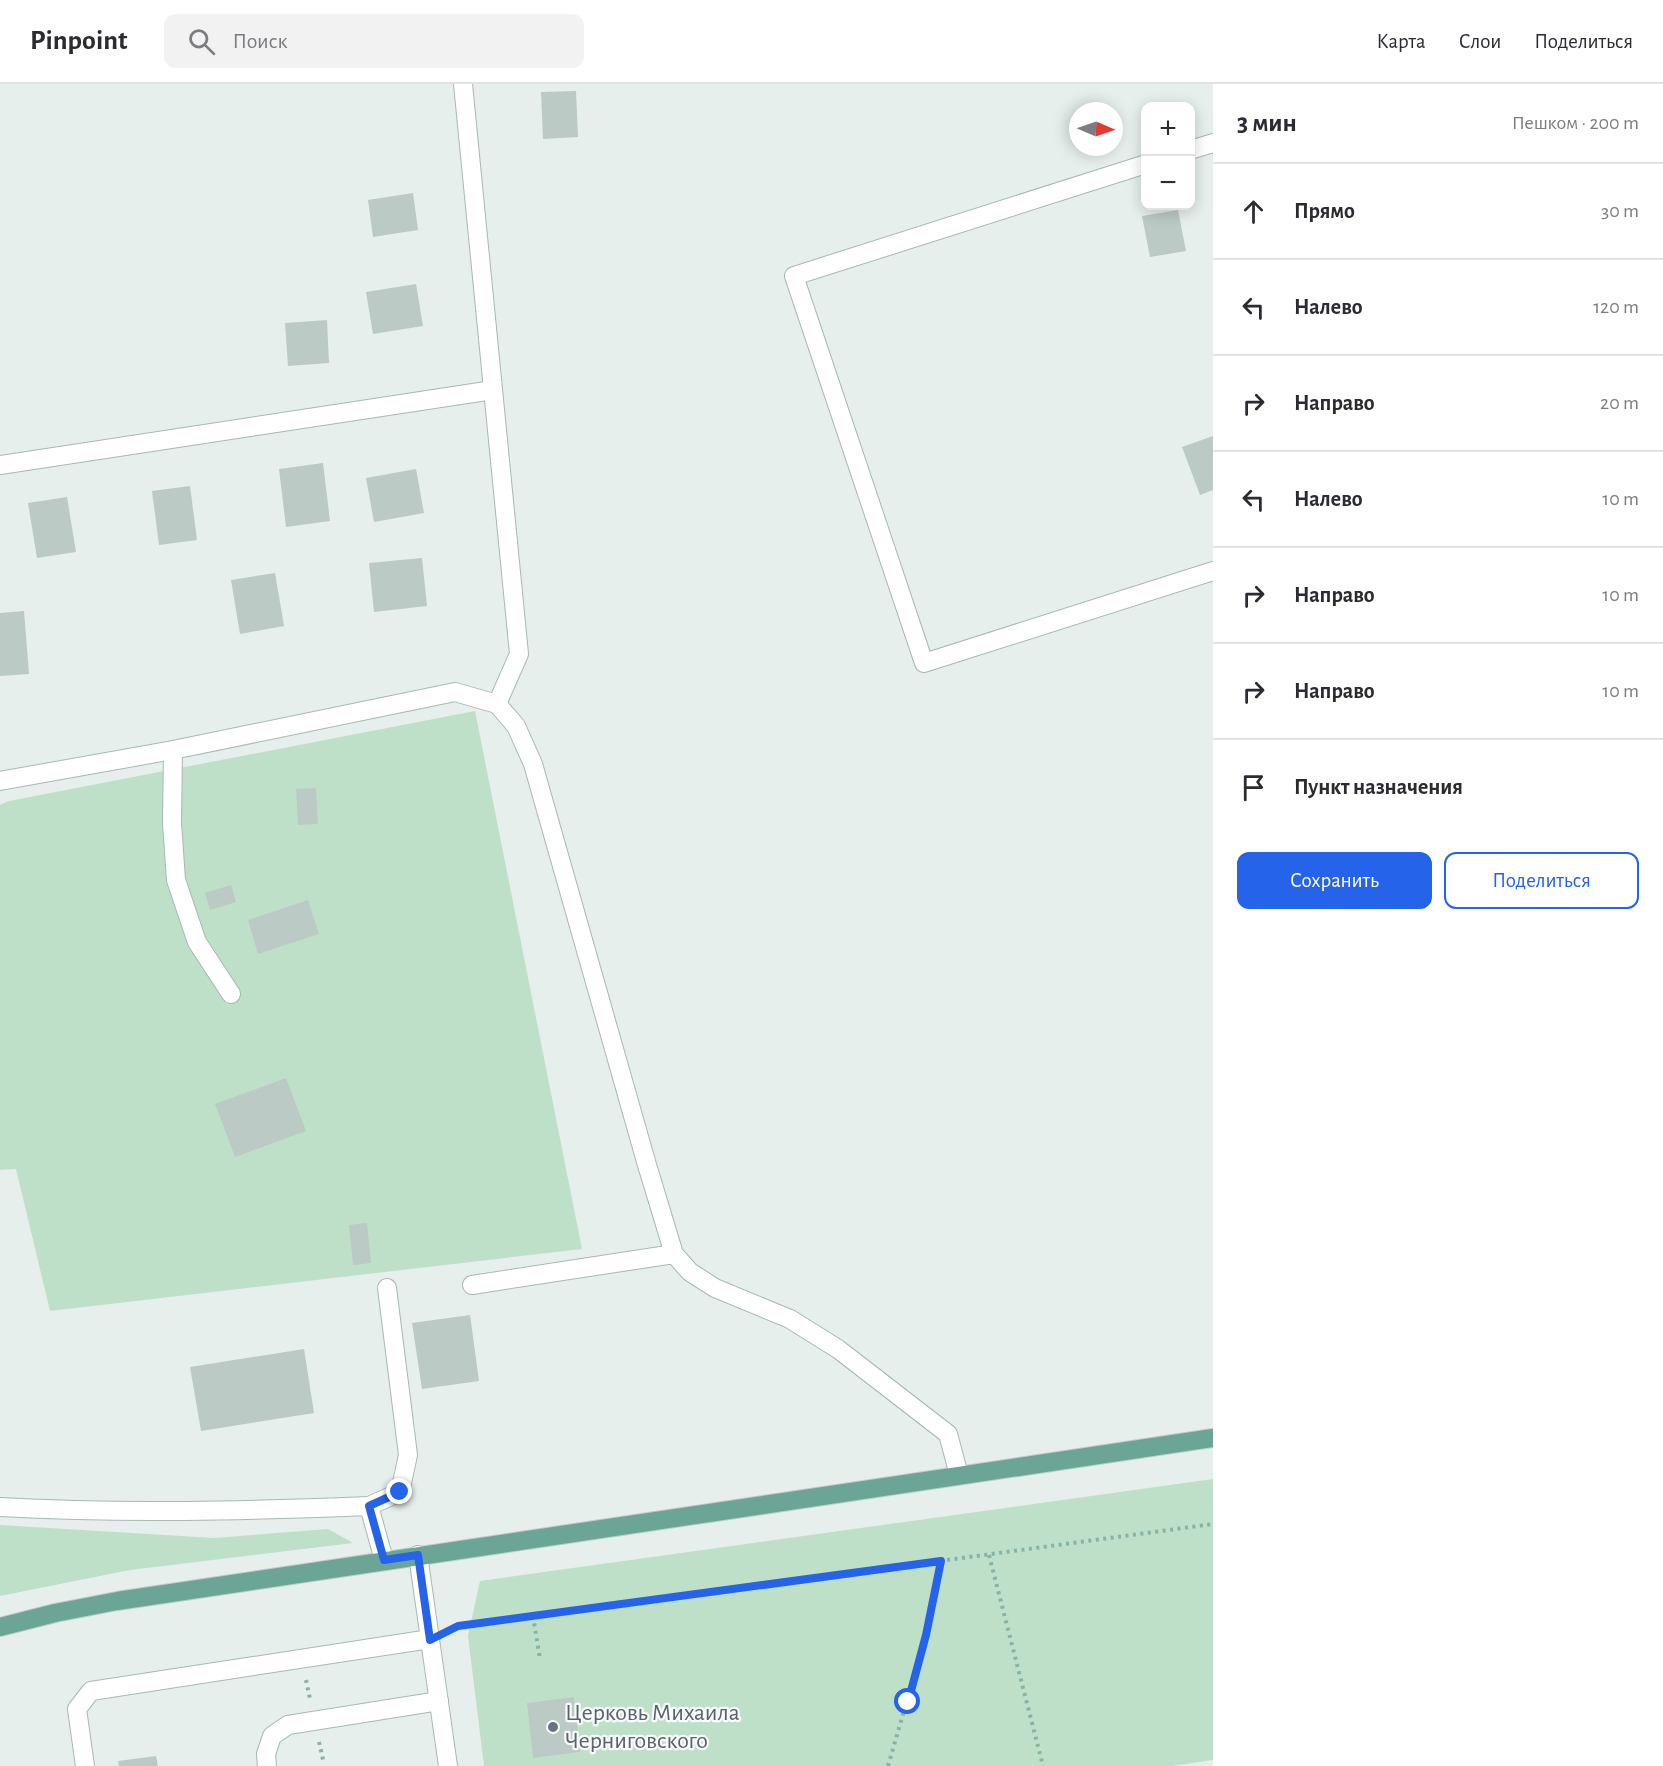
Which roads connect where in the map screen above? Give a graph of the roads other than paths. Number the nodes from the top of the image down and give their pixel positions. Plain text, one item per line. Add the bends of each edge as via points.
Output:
1 (463, 84) edge
2 (1213, 142) edge
3 (1195, 149) edge
4 (1141, 166) edge
5 (493, 390) junction
6 (0, 465) edge
7 (1213, 571) edge
8 (497, 704) junction
9 (173, 750) junction
10 (0, 781) edge
11 (231, 994) dead end
12 (674, 1254) junction
13 (472, 1285) dead end
14 (387, 1288) dead end
15 (1213, 1438) edge
16 (959, 1475) junction
17 (369, 1506) junction
18 (0, 1507) edge
19 (418, 1555) junction
20 (384, 1560) junction
21 (0, 1627) edge
22 (430, 1640) junction
23 (439, 1701) junction
24 (85, 1766) edge
25 (267, 1766) edge
26 (448, 1766) edge

1 - 5 street
2 - 3 street
4 - 7 street via 794,276 924,663
5 - 6 street
5 - 8 street via 519,654
8 - 9 street via 455,692
8 - 12 street via 516,726 533,764
9 - 10 street
9 - 11 street via 176,879 197,942
12 - 13 street
12 - 16 street via 690,1272 715,1288 790,1319 838,1349 948,1434
14 - 17 street via 408,1455 400,1492
15 - 16 main road
16 - 19 main road
17 - 18 street via 224,1512
17 - 20 street
19 - 20 main road
19 - 22 street
20 - 21 main road via 117,1601
22 - 23 street
22 - 24 street via 92,1691 77,1709
23 - 25 street via 288,1725 272,1736
23 - 26 street

